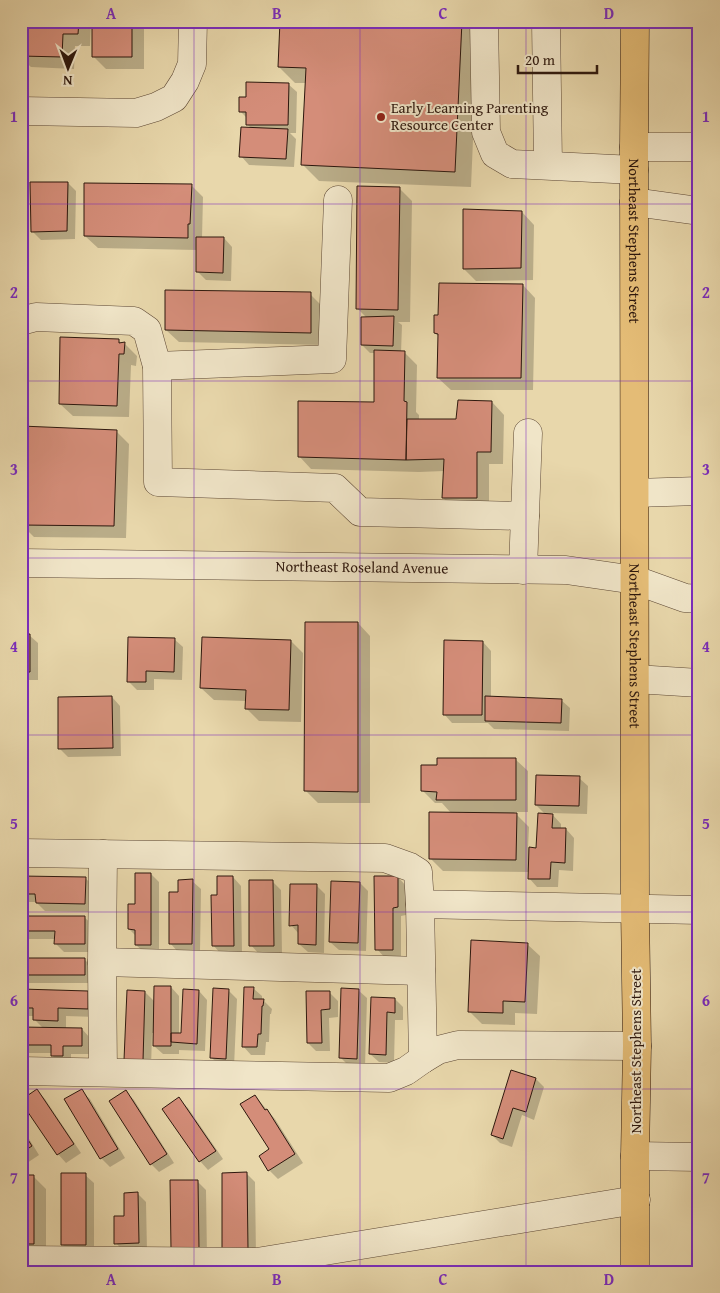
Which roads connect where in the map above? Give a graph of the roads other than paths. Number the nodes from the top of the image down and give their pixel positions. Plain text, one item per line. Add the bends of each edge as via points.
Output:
1 (193, 21) edge
2 (484, 21) edge
3 (546, 21) edge
4 (635, 21) edge
5 (21, 111) edge
6 (699, 147) edge
7 (634, 159) junction
8 (548, 165) junction
9 (338, 200) dead end
10 (634, 202) junction
11 (699, 211) edge
12 (21, 321) edge
13 (157, 366) junction
14 (528, 433) dead end
15 (699, 491) edge
16 (635, 494) junction
17 (525, 516) junction
18 (21, 563) edge
19 (523, 570) junction
20 (635, 580) junction
21 (699, 599) edge
22 (635, 679) junction
23 (699, 683) edge
24 (21, 853) edge
25 (103, 854) junction
26 (420, 904) junction
27 (635, 908) junction
28 (699, 910) edge
29 (102, 962) junction
30 (421, 971) junction
31 (637, 1046) junction
32 (422, 1058) junction
33 (21, 1071) edge
34 (103, 1072) junction
35 (635, 1156) junction
36 (699, 1157) edge
37 (636, 1200) junction
38 (21, 1260) edge
39 (635, 1272) edge

1 - 5 street via 192,64 174,98 136,113
2 - 8 street via 486,132 495,154 512,164
3 - 8 street
4 - 7 main road, Northeast Stephens Street
6 - 7 street
7 - 8 street
7 - 10 main road, Northeast Stephens Street
9 - 13 street via 332,359
10 - 11 street
10 - 16 main road, Northeast Stephens Street
12 - 13 street via 36,317 134,321 147,330
13 - 17 street via 158,482 336,488 360,512
14 - 17 street
15 - 16 street
16 - 20 main road, Northeast Stephens Street
17 - 19 street
18 - 19 street, Northeast Roseland Avenue
19 - 20 street, Northeast Roseland Avenue via 566,570
20 - 21 street, Northeast Roseland Avenue via 685,598
20 - 22 main road, Northeast Stephens Street
22 - 23 street
22 - 27 main road, Northeast Stephens Street
24 - 25 street
25 - 26 street via 385,858 418,872
25 - 29 street
26 - 27 street
26 - 30 street
27 - 28 street
27 - 31 main road, Northeast Stephens Street
29 - 30 street
29 - 34 street
30 - 32 street
31 - 32 street via 458,1045
31 - 35 main road, Northeast Stephens Street
32 - 34 street via 406,1072 389,1078
33 - 34 street
35 - 36 street
35 - 37 main road, Northeast Stephens Street
37 - 38 street via 258,1262
37 - 39 main road, Northeast Stephens Street

